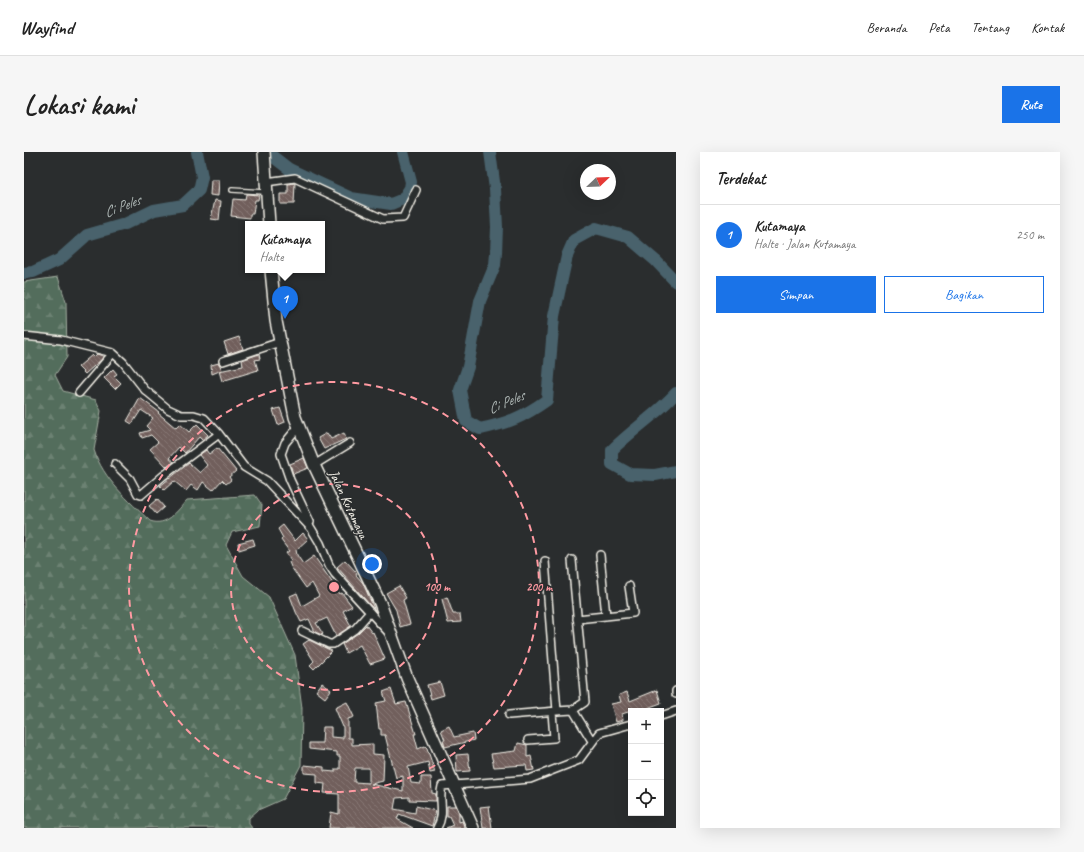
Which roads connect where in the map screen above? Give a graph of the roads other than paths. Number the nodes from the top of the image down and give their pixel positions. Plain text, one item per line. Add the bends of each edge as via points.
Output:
1 (264, 152) edge
2 (267, 187) junction
3 (232, 190) dead end
4 (416, 190) dead end
5 (269, 221) edge
6 (271, 273) edge
7 (24, 336) edge
8 (280, 342) junction
9 (113, 354) junction
10 (223, 361) dead end
11 (79, 393) dead end
12 (299, 426) junction
13 (219, 434) junction
14 (350, 443) dead end
15 (115, 464) dead end
16 (314, 464) junction
17 (316, 535) junction
18 (600, 555) dead end
19 (572, 560) dead end
20 (545, 561) dead end
21 (629, 586) dead end
22 (370, 612) junction
23 (606, 616) junction
24 (577, 619) junction
25 (302, 631) dead end
26 (394, 639) junction
27 (676, 691) edge
28 (676, 694) edge
29 (573, 710) junction
30 (676, 711) edge
31 (555, 712) junction
32 (509, 715) dead end
33 (664, 715) edge
34 (628, 725) edge
35 (528, 740) dead end
36 (592, 741) junction
37 (453, 785) junction
38 (437, 828) edge
39 (473, 828) edge

1 - 2 main road
2 - 3 lane
2 - 4 street via 295,178 383,218 403,218
2 - 5 main road
6 - 8 main road, Jalan Kutamaya
7 - 9 street via 61,340
8 - 10 street
8 - 12 main road, Jalan Kutamaya
9 - 11 street
9 - 13 street via 123,362 145,390 168,409 181,415 204,418
12 - 16 main road, Jalan Kutamaya
12 - 17 street via 285,443 281,454 290,480
13 - 15 street via 162,476 141,495 125,472
13 - 17 street via 244,467 271,484
14 - 16 street
16 - 26 main road, Jalan Kutamaya via 380,603
17 - 22 street via 329,566
18 - 23 street
19 - 24 street
20 - 31 street
21 - 23 street via 633,613
22 - 25 street via 355,630 333,644
22 - 26 street
23 - 24 street
24 - 29 street via 585,702
26 - 37 main road, Jalan Kutamaya via 407,678
27 - 28 street
29 - 31 street
29 - 36 street
30 - 33 street
31 - 32 street
31 - 35 street via 554,738
34 - 36 street via 599,733
36 - 37 street via 579,760 530,779
37 - 38 street via 441,787 443,804 441,822
37 - 39 main road, Jalan Kutamaya

